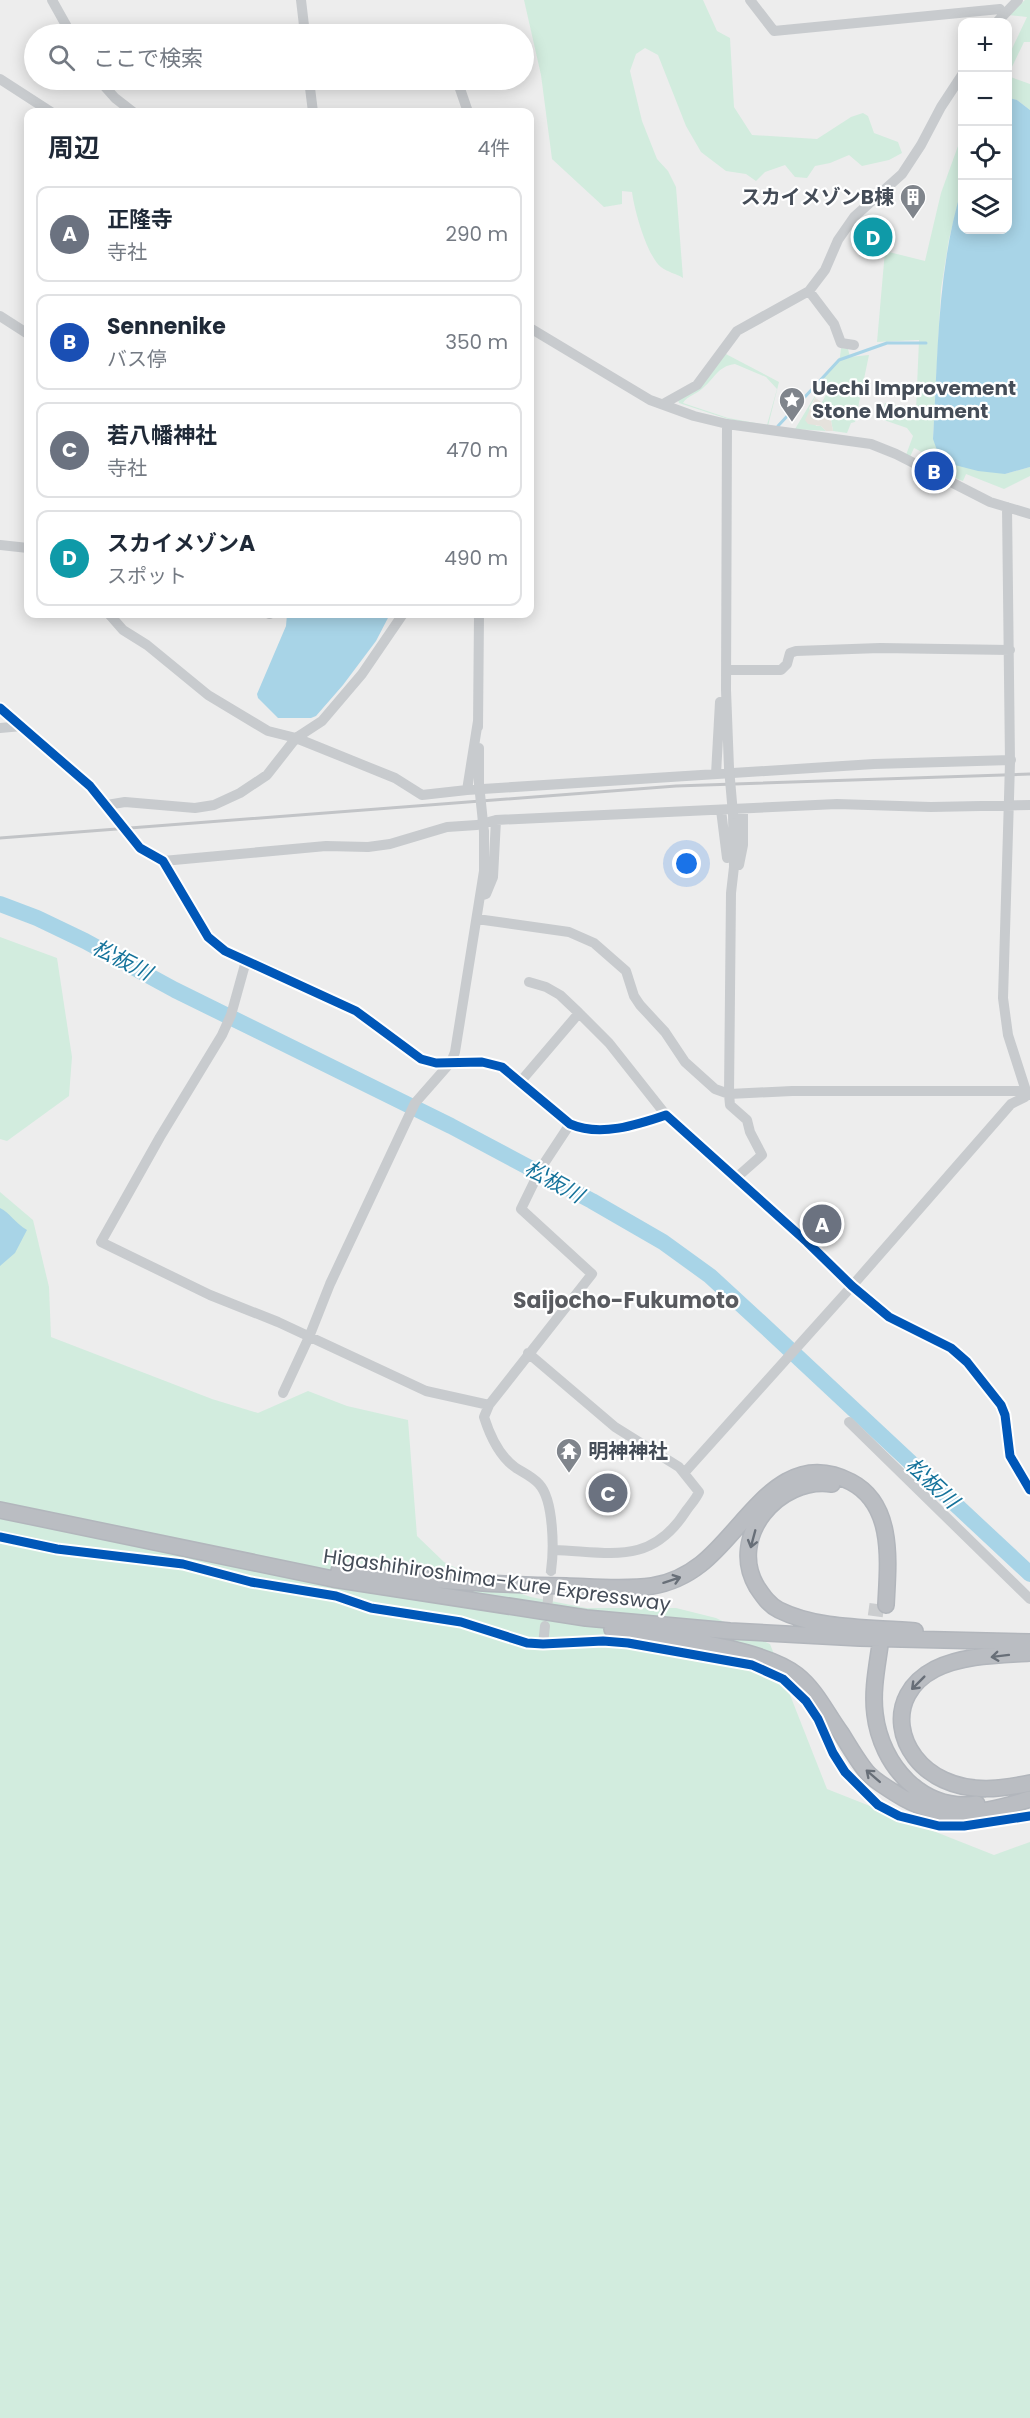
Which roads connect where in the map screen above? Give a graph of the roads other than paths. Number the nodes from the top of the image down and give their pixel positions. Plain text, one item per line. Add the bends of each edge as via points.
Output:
1 (52, 0) edge
2 (301, 0) edge
3 (750, 0) edge
4 (1018, 0) edge
5 (1000, 12) edge
6 (65, 24) edge
7 (304, 24) edge
8 (0, 79) edge
9 (958, 82) edge
10 (108, 90) edge
11 (310, 90) edge
12 (460, 90) edge
13 (45, 108) edge
14 (128, 108) edge
15 (312, 108) edge
16 (467, 108) edge
17 (809, 291) junction
18 (0, 316) edge
19 (24, 331) edge
20 (534, 331) edge
21 (854, 345) dead end
22 (663, 404) junction
23 (727, 424) junction
24 (1007, 507) junction
25 (1030, 514) edge
26 (0, 545) edge
27 (24, 548) edge
28 (112, 618) edge
29 (400, 618) edge
30 (479, 618) edge
31 (1010, 650) junction
32 (727, 670) junction
33 (726, 690) junction
34 (0, 708) edge
35 (478, 721) junction
36 (22, 726) junction
37 (0, 728) edge
38 (296, 738) junction
39 (1011, 761) junction
40 (717, 774) junction
41 (467, 790) junction
42 (1009, 801) junction
43 (106, 805) junction
44 (1030, 805) edge
45 (721, 810) junction
46 (738, 811) junction
47 (496, 820) junction
48 (163, 861) junction
49 (731, 893) junction
50 (480, 896) junction
51 (477, 919) junction
52 (246, 962) junction
53 (529, 982) dead end
54 (579, 1012) junction
55 (451, 1062) junction
56 (437, 1069) junction
57 (521, 1081) junction
58 (1028, 1093) edge
59 (729, 1094) junction
60 (666, 1115) junction
61 (570, 1124) junction
62 (736, 1178) junction
63 (852, 1286) junction
64 (309, 1337) junction
65 (528, 1353) junction
66 (283, 1393) dead end
67 (489, 1405) junction
68 (849, 1422) dead end
69 (685, 1472) junction
70 (1030, 1490) edge
71 (0, 1510) edge
72 (0, 1537) edge
73 (554, 1551) junction
74 (217, 1556) junction
75 (551, 1571) tunnel mouth
76 (1030, 1599) edge
77 (503, 1606) junction
78 (545, 1626) tunnel mouth
79 (969, 1638) junction
80 (1030, 1642) edge
81 (543, 1644) junction
82 (1030, 1653) edge
83 (1030, 1783) edge
84 (1030, 1791) edge
85 (1030, 1799) edge
86 (942, 1813) junction
87 (1030, 1816) edge

1 - 6 street
2 - 7 street
3 - 5 street via 774,31
4 - 5 street
8 - 13 street
9 - 17 street via 902,174 855,217
10 - 14 street
11 - 15 street
12 - 16 street
17 - 21 street via 834,324 841,343
17 - 22 street via 737,331 697,384
18 - 19 street
20 - 22 street
22 - 23 street
23 - 24 street via 871,444
23 - 32 street
24 - 25 street
24 - 31 street
26 - 27 street
28 - 38 street via 208,695 268,730
29 - 38 street via 322,721
30 - 35 street
31 - 32 street via 796,651 790,653 781,670
31 - 39 street
32 - 33 street
33 - 40 street via 721,690
33 - 46 street, bridge via 729,768
34 - 36 street
35 - 41 street
35 - 50 street, bridge via 484,832
36 - 37 street
36 - 43 street
38 - 41 street via 394,778 422,795
38 - 43 street via 267,775 240,794 214,805
39 - 40 street via 874,764
39 - 42 street, bridge
40 - 41 street
42 - 44 street
42 - 46 street via 931,807 837,804
42 - 58 street via 1004,998 1008,1035
43 - 48 street via 140,848
45 - 46 street
45 - 47 street
45 - 49 street via 727,849 727,891
46 - 49 street
47 - 48 street via 447,827 368,847 326,846
47 - 50 street via 493,877 486,894
48 - 52 street via 208,937
49 - 59 street
50 - 51 street
51 - 55 street
51 - 59 street via 569,932 594,944 626,971 634,996 686,1062 715,1089
52 - 56 street via 356,1011
52 - 64 street via 222,1035 101,1242
53 - 54 street via 560,995
54 - 57 street
54 - 60 street
55 - 56 street
55 - 57 street via 482,1062 502,1067
56 - 64 street via 415,1103
57 - 61 street
58 - 59 street
58 - 63 street via 1011,1104
59 - 62 street via 730,1105 747,1120 762,1155
60 - 61 street via 629,1127 580,1129
60 - 62 street
61 - 65 street via 541,1168 521,1209 592,1274
62 - 63 street
63 - 69 street
63 - 70 street via 889,1317 951,1348 967,1362 1001,1405 1010,1456
64 - 66 street
64 - 67 street via 426,1391
65 - 67 street
65 - 69 street via 615,1427
67 - 73 street via 484,1417 501,1453 541,1486 546,1497
68 - 76 street
69 - 73 street via 699,1492 680,1523 657,1543 644,1550 625,1552
71 - 74 highway, Higashihiroshima-Kure Expressway
72 - 81 street via 57,1549 183,1564 251,1582 336,1596 371,1608 460,1622
73 - 75 street
74 - 77 highway, Higashihiroshima-Kure Expressway
74 -> 79 highway via 402,1578 544,1586 652,1586 679,1579 702,1563 780,1485 802,1474 819,1473 854,1483 877,1509 888,1552 882,1604 877,1534 869,1511 855,1496 830,1484 804,1485 789,1491 759,1518 750,1541 749,1565 764,1598 778,1609 825,1623
77 - 79 highway, Higashihiroshima-Kure Expressway via 730,1631 860,1638
86 -> 77 highway via 910,1803 867,1773 812,1690 778,1664 754,1654
78 - 81 street
79 - 80 highway
81 - 87 street via 628,1643 752,1665 783,1679 806,1701 845,1772 878,1805 898,1816 939,1826
82 -> 83 highway via 969,1659 933,1671 909,1692 901,1724 904,1742 914,1758 945,1781 988,1789
84 - 86 highway via 991,1802 952,1803 926,1795 900,1774 887,1756 875,1713 876,1645 867,1707 870,1731 882,1765 906,1792
85 - 86 highway via 962,1815

